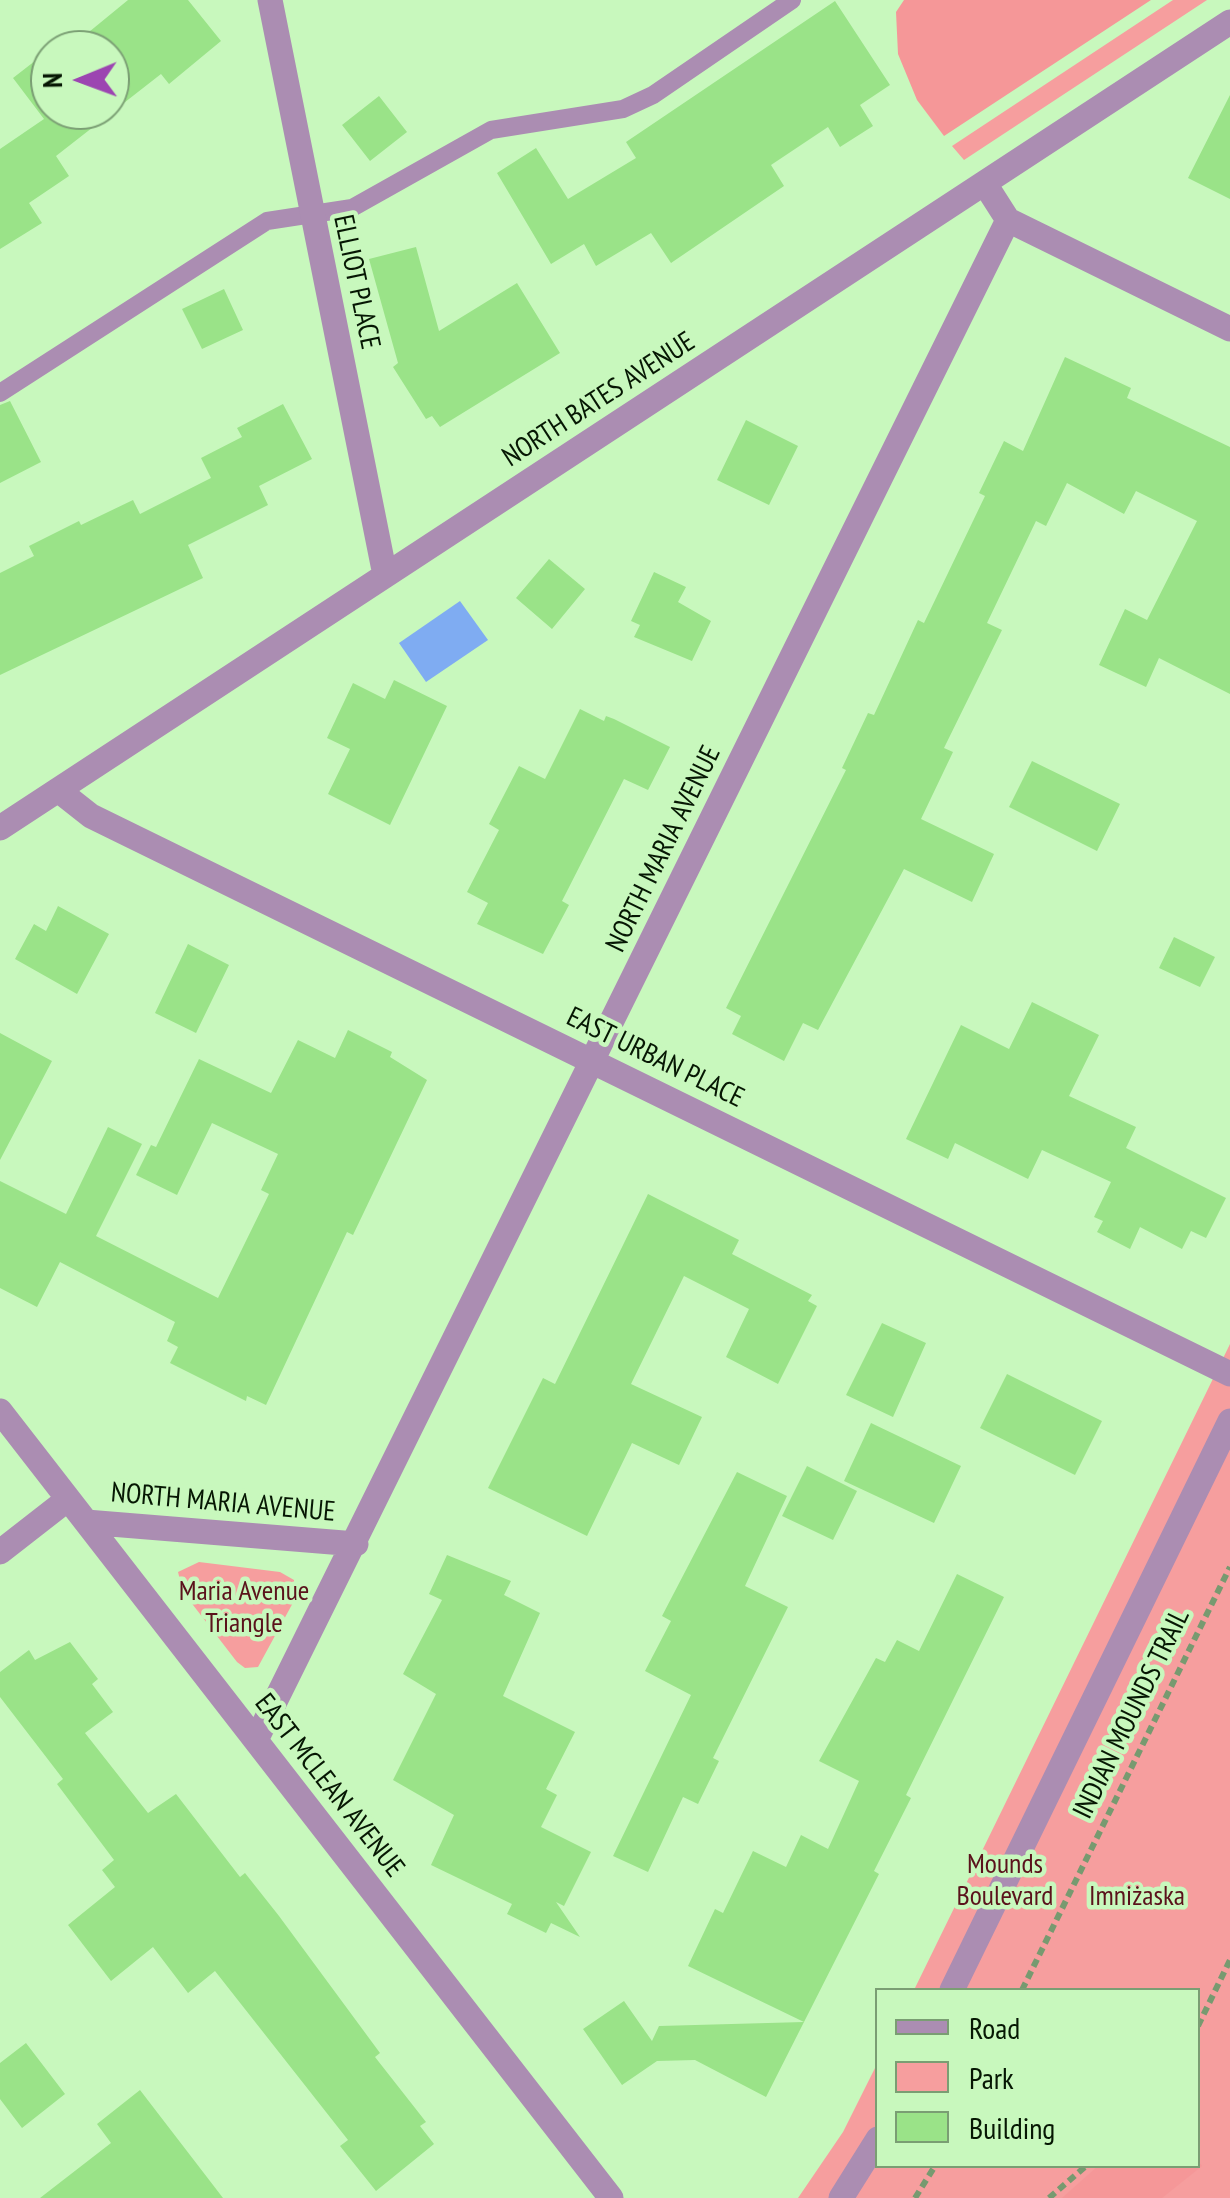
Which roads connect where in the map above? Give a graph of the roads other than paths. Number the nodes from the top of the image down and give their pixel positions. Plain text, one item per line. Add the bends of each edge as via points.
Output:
1 (270, 0) edge
2 (792, 0) edge
3 (1230, 22) edge
4 (985, 184) junction
5 (311, 214) junction
6 (1008, 220) junction
7 (1230, 329) edge
8 (0, 393) edge
9 (385, 574) junction
10 (58, 790) junction
11 (0, 828) edge
12 (593, 1060) junction
13 (1230, 1374) edge
14 (0, 1411) edge
15 (1230, 1421) edge
16 (68, 1499) junction
17 (86, 1522) junction
18 (356, 1544) junction
19 (0, 1552) edge
20 (256, 1740) junction
21 (953, 1988) edge
22 (875, 2144) edge
23 (611, 2198) edge
24 (841, 2198) edge

1 - 5 street, ELLIOT PLACE
2 - 5 lane via 636,103 491,130 360,205
3 - 4 street, NORTH BATES AVENUE
4 - 6 street
4 - 9 street, NORTH BATES AVENUE
5 - 8 lane via 262,224
5 - 9 street, ELLIOT PLACE
6 - 7 street
6 - 12 street, NORTH MARIA AVENUE
9 - 10 street, NORTH BATES AVENUE
10 - 11 street, NORTH BATES AVENUE
10 - 12 street, EAST URBAN PLACE via 91,816
12 - 13 street, EAST URBAN PLACE
12 - 18 street, NORTH MARIA AVENUE
14 - 16 street, EAST MCLEAN AVENUE
15 - 21 street
16 - 17 street, EAST MCLEAN AVENUE
16 - 19 street
17 - 18 street, NORTH MARIA AVENUE
17 - 20 street, EAST MCLEAN AVENUE
18 - 20 street, NORTH MARIA AVENUE
20 - 23 street, EAST MCLEAN AVENUE
22 - 24 street

